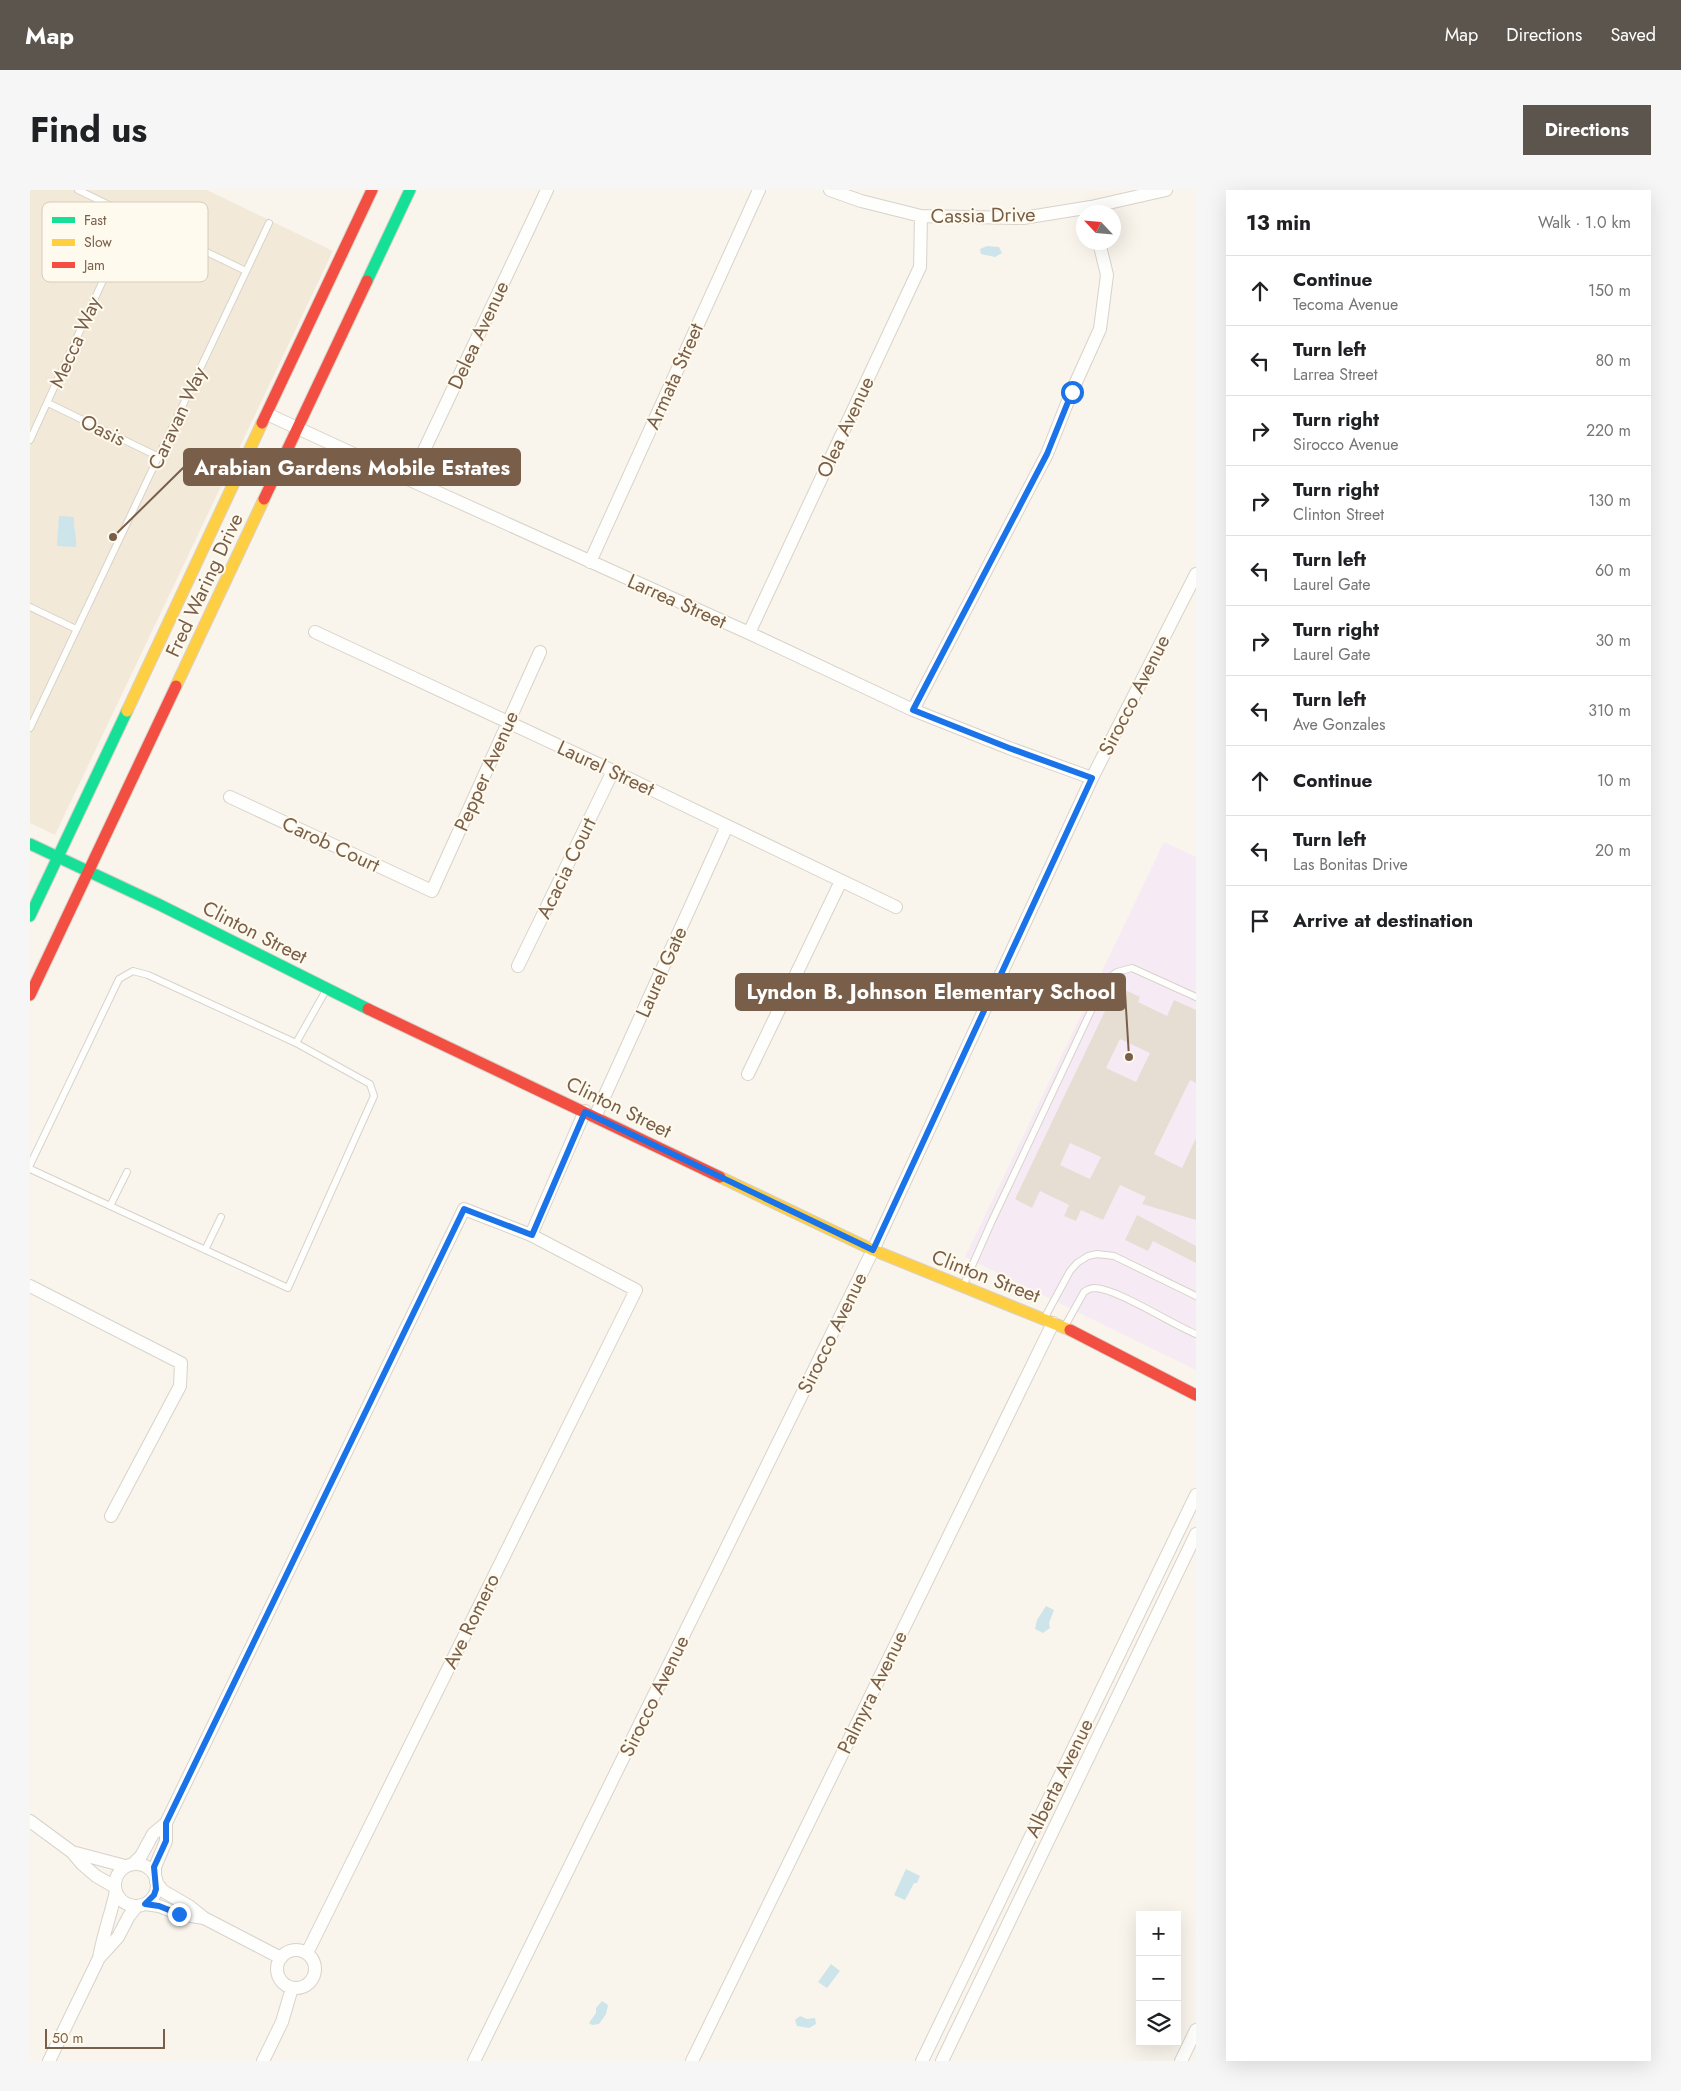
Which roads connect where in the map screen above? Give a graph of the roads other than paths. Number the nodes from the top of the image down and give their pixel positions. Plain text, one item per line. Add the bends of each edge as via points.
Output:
1 (78, 190) edge
2 (372, 190) edge
3 (410, 190) edge
4 (547, 190) edge
5 (759, 190) edge
6 (830, 190) edge
7 (1166, 190) edge
8 (102, 202) edge
9 (1110, 205) edge
10 (1076, 212) edge
11 (921, 216) junction
12 (269, 223) dead end
13 (1101, 250) edge
14 (208, 253) edge
15 (246, 271) junction
16 (103, 282) edge
17 (48, 403) junction
18 (267, 414) junction
19 (298, 429) junction
20 (30, 440) edge
21 (159, 457) junction
22 (410, 480) junction
23 (590, 562) junction
24 (1196, 574) edge
25 (30, 607) edge
26 (76, 629) junction
27 (315, 632) dead end
28 (749, 633) junction
29 (540, 652) dead end
30 (913, 710) junction
31 (507, 723) junction
32 (30, 728) edge
33 (613, 771) junction
34 (1092, 778) junction
35 (230, 797) dead end
36 (727, 826) junction
37 (30, 844) edge
38 (58, 858) junction
39 (89, 872) junction
40 (841, 881) junction
41 (432, 891) joint
42 (896, 907) dead end
43 (30, 916) edge
44 (518, 966) dead end
45 (326, 989) junction
46 (30, 995) edge
47 (1196, 998) edge
48 (296, 1043) junction
49 (748, 1074) dead end
50 (590, 1114) junction
51 (30, 1167) edge
52 (127, 1172) dead end
53 (110, 1206) junction
54 (220, 1217) dead end
55 (532, 1235) junction
56 (205, 1250) junction
57 (873, 1250) junction
58 (963, 1287) junction
59 (31, 1289) edge
60 (1196, 1296) edge
61 (1054, 1323) junction
62 (1196, 1334) edge
63 (1196, 1395) edge
64 (1196, 1495) edge
65 (111, 1516) dead end
66 (1196, 1534) edge
67 (30, 1821) edge
68 (166, 1823) junction
69 (72, 1852) junction
70 (129, 1865) junction
71 (156, 1879) junction
72 (115, 1889) junction
73 (141, 1905) junction
74 (204, 1918) junction
75 (307, 1953) junction
76 (99, 1958) junction
77 (281, 1958) junction
78 (292, 1988) junction
79 (1196, 2030) edge
80 (49, 2061) edge
81 (263, 2061) edge
82 (474, 2061) edge
83 (692, 2061) edge
84 (922, 2061) edge
85 (942, 2061) edge
86 (1181, 2061) edge

1 - 8 lane
2 - 18 main road, Fred Waring Drive
3 - 19 main road, Fred Waring Drive
4 - 22 street, Delea Avenue
5 - 23 street, Armata Street
6 - 11 street, Cassia Drive
7 - 9 street, Cassia Drive
10 - 11 street, Cassia Drive via 1023,218
11 - 28 street, Olea Avenue via 920,267
12 - 15 lane, Caravan Way
13 - 30 street via 1107,275 1100,329 1047,454
14 - 15 lane
15 - 21 lane, Caravan Way
16 - 17 lane, Mecca Way
17 - 20 lane, Mecca Way
17 - 21 lane, Oasis
18 - 19 street, Larrea Street
18 - 38 main road, Fred Waring Drive
19 - 22 street, Larrea Street
19 - 39 main road, Fred Waring Drive
21 - 26 lane, Caravan Way
22 - 23 street, Larrea Street
23 - 28 street, Larrea Street
24 - 34 street, Sirocco Avenue
25 - 26 lane
26 - 32 lane, Caravan Way
27 - 31 street, Laurel Street
28 - 30 street, Larrea Street
29 - 31 street, Pepper Avenue
30 - 34 street, Larrea Street
31 - 33 street, Laurel Street
31 - 41 street, Pepper Avenue
33 - 36 street, Laurel Street
33 - 44 street, Acacia Court
34 - 57 street, Sirocco Avenue
35 - 41 street, Carob Court
36 - 40 street, Laurel Street
36 - 50 street, Laurel Gate
37 - 38 main road, Clinton Street
38 - 39 main road, Clinton Street
38 - 43 main road, Fred Waring Drive
39 - 45 main road, Clinton Street
39 - 46 main road, Fred Waring Drive
40 - 42 street, Laurel Street
40 - 49 street
45 - 48 lane
45 - 50 main road, Clinton Street
47 - 58 lane via 1132,968 1117,972 1105,981
48 - 51 lane via 148,974 133,971 119,979
48 - 56 lane via 370,1084 374,1096 288,1288
50 - 55 street, Laurel Gate
50 - 57 main road, Clinton Street
51 - 53 lane
52 - 53 lane
53 - 56 lane
54 - 56 lane
55 - 68 street via 464,1209
55 - 75 street, Ave Romero via 636,1290
57 - 58 main road, Clinton Street
57 - 82 street, Sirocco Avenue
58 - 61 main road, Clinton Street
59 - 65 street via 181,1363 180,1386
60 - 61 lane via 1114,1256 1097,1254 1076,1263 1070,1271
61 - 62 lane via 1084,1292 1097,1288
61 - 63 main road, Clinton Street
61 - 83 street, Palmyra Avenue
64 - 84 street, Alberta Avenue
66 - 85 street, Alberta Avenue
67 - 69 street
68 - 70 street via 153,1834 141,1856
68 - 71 street via 166,1841 154,1867
69 - 70 street
69 - 72 street via 82,1864
70 - 71 street via 146,1866
70 - 72 street via 117,1875
71 - 73 street via 154,1895
71 - 74 street via 163,1891
72 - 73 street via 124,1902
72 - 76 street
73 - 74 street via 159,1906 179,1914
73 - 76 street via 129,1916 118,1936
74 - 77 street
75 - 77 street via 293,1950
75 - 78 street via 316,1965 315,1973 307,1985
76 - 80 street
77 - 78 street via 277,1972 280,1979
78 - 81 street via 282,2022
79 - 86 street

